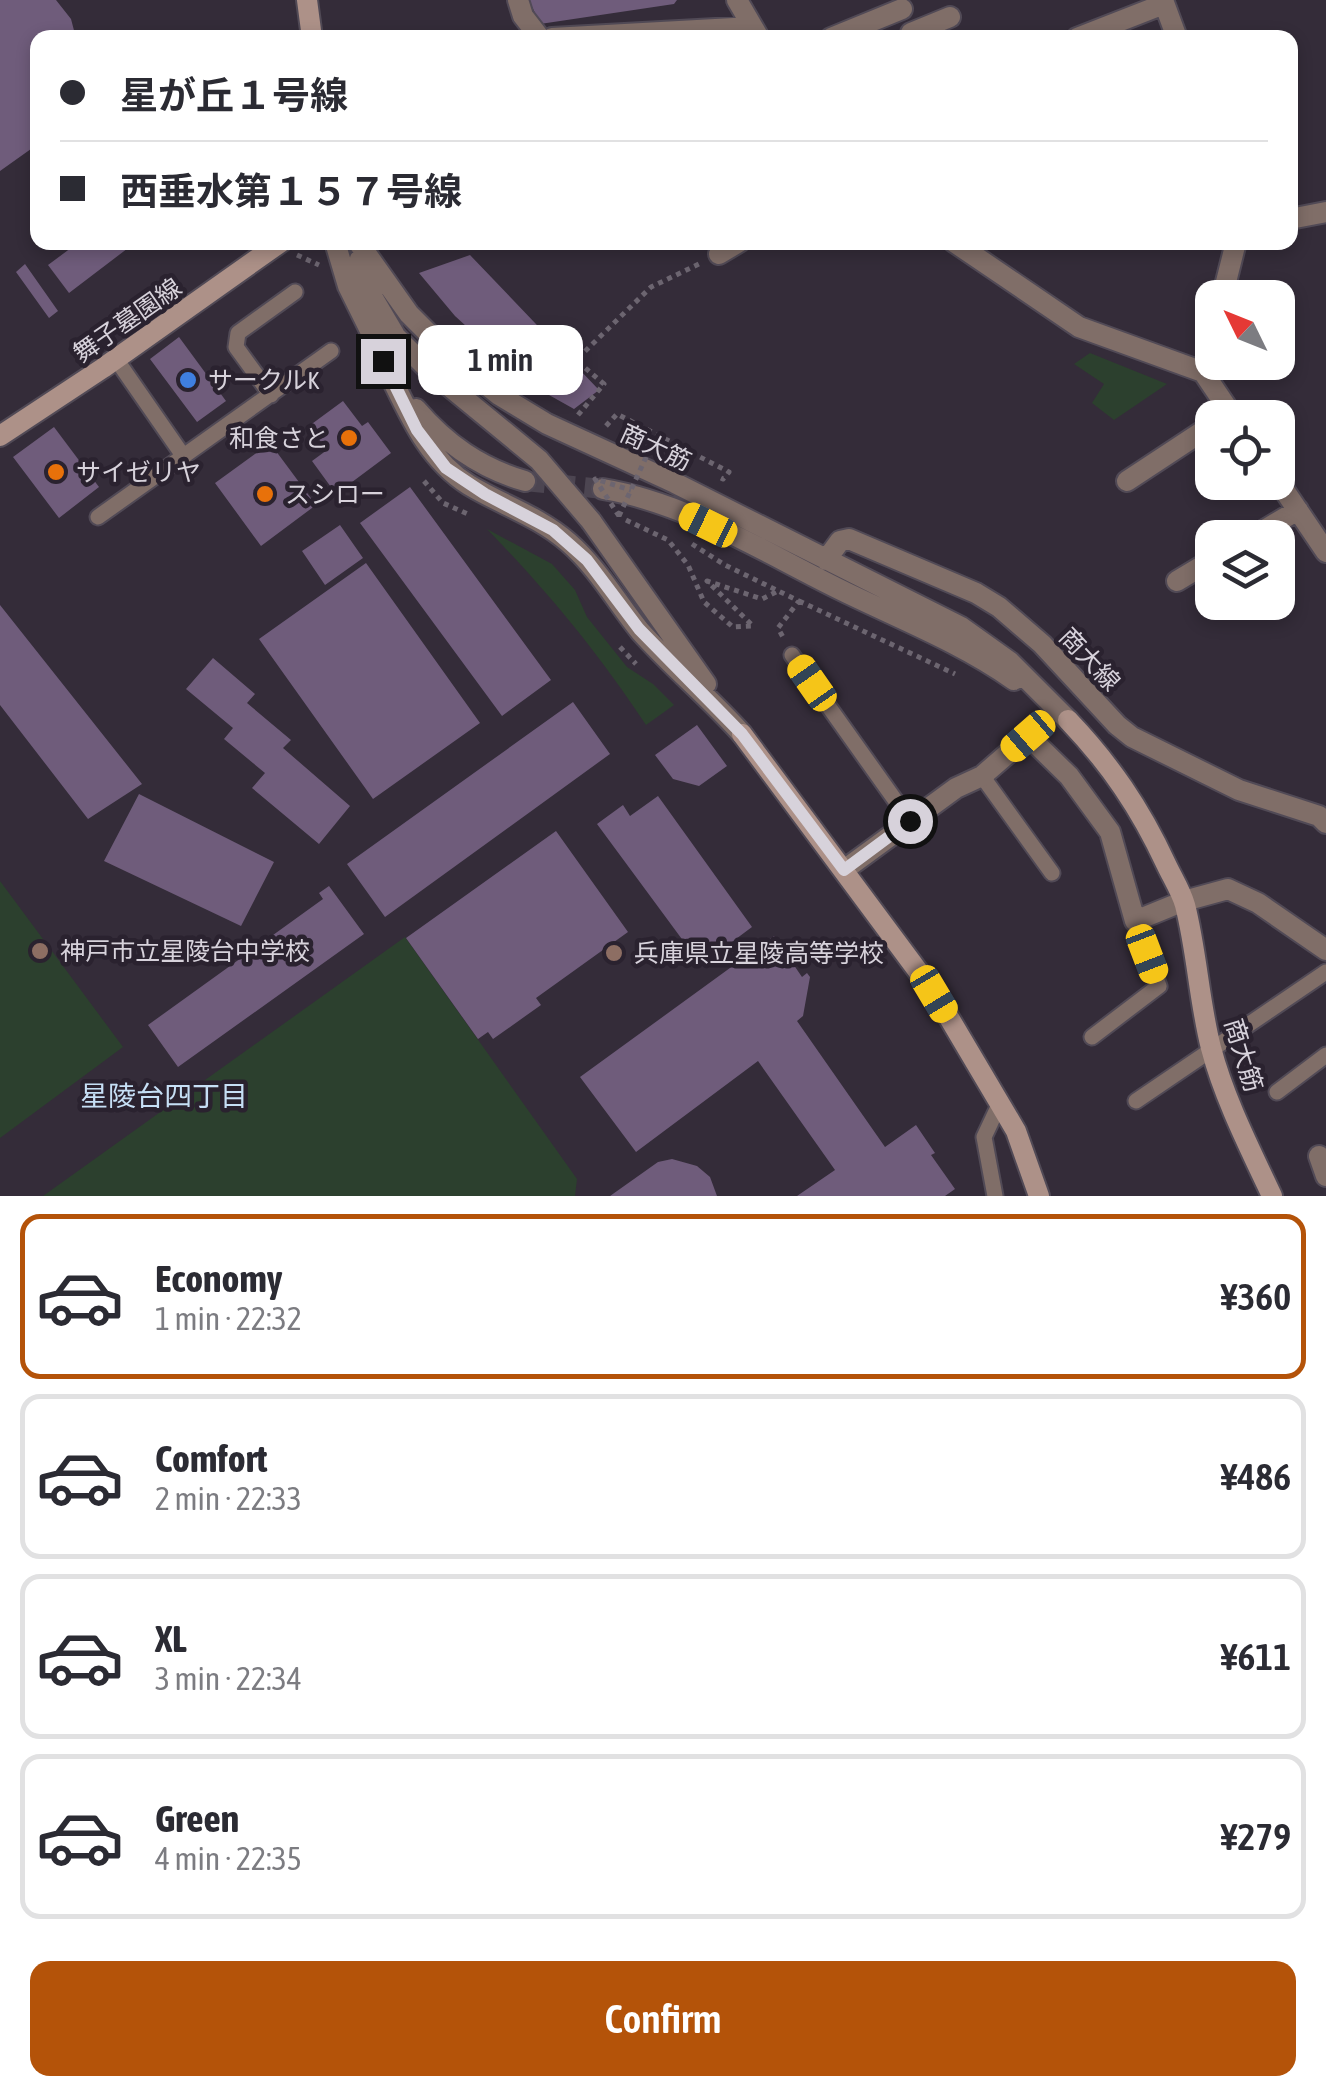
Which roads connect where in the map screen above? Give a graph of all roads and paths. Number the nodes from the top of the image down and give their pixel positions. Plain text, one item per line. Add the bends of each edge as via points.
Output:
1 (307, 0) edge
2 (518, 0) edge
3 (736, 0) edge
4 (1163, 2) edge
5 (900, 4) edge
6 (950, 16) dead end
7 (311, 30) edge
8 (534, 30) edge
9 (754, 30) edge
10 (847, 30) edge
11 (910, 30) edge
12 (922, 30) edge
13 (1096, 30) edge
14 (1173, 30) edge
15 (1326, 212) edge
16 (1298, 217) edge
17 (287, 250) edge
18 (291, 250) edge
19 (337, 250) edge
20 (359, 250) edge
21 (362, 250) edge
22 (726, 250) edge
23 (969, 250) edge
24 (1234, 250) edge
25 (719, 254) joint
26 (323, 267) dead end
27 (1226, 280) edge
28 (295, 292) dead end
29 (331, 351) dead end
30 (116, 359) junction
31 (383, 361) junction
32 (1195, 369) edge
33 (272, 394) junction
34 (576, 417) dead end
35 (604, 428) dead end
36 (626, 430) dead end
37 (0, 436) edge
38 (1195, 436) edge
39 (653, 442) junction
40 (184, 456) junction
41 (420, 476) dead end
42 (524, 481) tunnel mouth
43 (1127, 481) dead end
44 (603, 489) tunnel mouth
45 (631, 490) junction
46 (1291, 500) edge
47 (1298, 510) junction
48 (620, 516) junction
49 (98, 517) dead end
50 (474, 517) dead end
51 (1281, 520) edge
52 (684, 538) dead end
53 (1326, 552) edge
54 (826, 560) junction
55 (1195, 570) edge
56 (1177, 581) dead end
57 (780, 590) junction
58 (800, 601) junction
59 (778, 628) dead end
60 (616, 642) dead end
61 (792, 655) dead end
62 (639, 667) dead end
63 (960, 676) dead end
64 (1068, 720) junction
65 (742, 734) junction
66 (982, 776) junction
67 (910, 821) junction
68 (1326, 823) edge
69 (844, 870) junction
70 (1052, 873) dead end
71 (1184, 901) junction
72 (1135, 921) junction
73 (1326, 950) edge
74 (1326, 972) edge
75 (1092, 1037) dead end
76 (1211, 1048) junction
77 (1326, 1055) edge
78 (1277, 1092) dead end
79 (1136, 1101) dead end
80 (1000, 1103) junction
81 (994, 1196) edge
82 (1039, 1196) edge
83 (1272, 1196) edge

1 - 7 street
2 - 8 street
3 - 9 street
4 - 13 street
4 - 14 street
5 - 10 street
5 - 11 street
6 - 12 street
15 - 16 street
17 - 30 street, 舞子墓園線
18 - 26 path
19 - 31 street
20 - 65 street, bridge via 396,337 539,460 591,521
21 - 54 street, 商大筋 via 408,314 499,395
22 - 25 street
23 - 32 street via 1079,327
24 - 27 street
25 - 34 path via 651,288 576,360 604,384
28 - 33 lane via 238,333 236,347
29 - 33 lane
30 - 37 street, 舞子墓園線
30 - 40 lane
31 - 42 street via 437,432 478,463
31 - 65 street via 417,430 446,468 570,544 639,629
33 - 40 lane
35 - 39 path via 617,414 729,472 723,479
36 - 39 path
38 - 43 street
39 - 45 path, bridge
40 - 49 lane
41 - 50 path via 443,504
44 - 64 street, 商大筋 via 682,512 954,645
45 - 48 path, bridge
45 - 48 path, bridge via 595,479
46 - 47 street
47 - 51 street
47 - 53 street
48 - 57 path via 668,540 704,602 733,627 753,626 707,581 762,599
52 - 57 path
54 - 64 street, 商大筋 via 987,644
54 - 68 street, 商大線 via 849,539 976,593 1042,644 1132,737
55 - 56 street
57 - 58 path
58 - 59 path
58 - 63 path
60 - 62 path
61 - 67 lane
64 - 71 street, 商大筋 via 1125,786
65 - 69 street
66 - 67 street
66 - 70 lane
66 - 72 street via 1028,736 1069,776 1110,832
67 - 69 street
69 - 80 street via 934,994
71 - 72 street
71 - 73 street via 1228,889
71 - 76 street, 商大筋
72 - 75 lane via 1159,986
74 - 76 lane
76 - 79 lane
76 - 83 street, 商大筋
77 - 78 lane
80 - 81 lane via 984,1137
80 - 82 street

